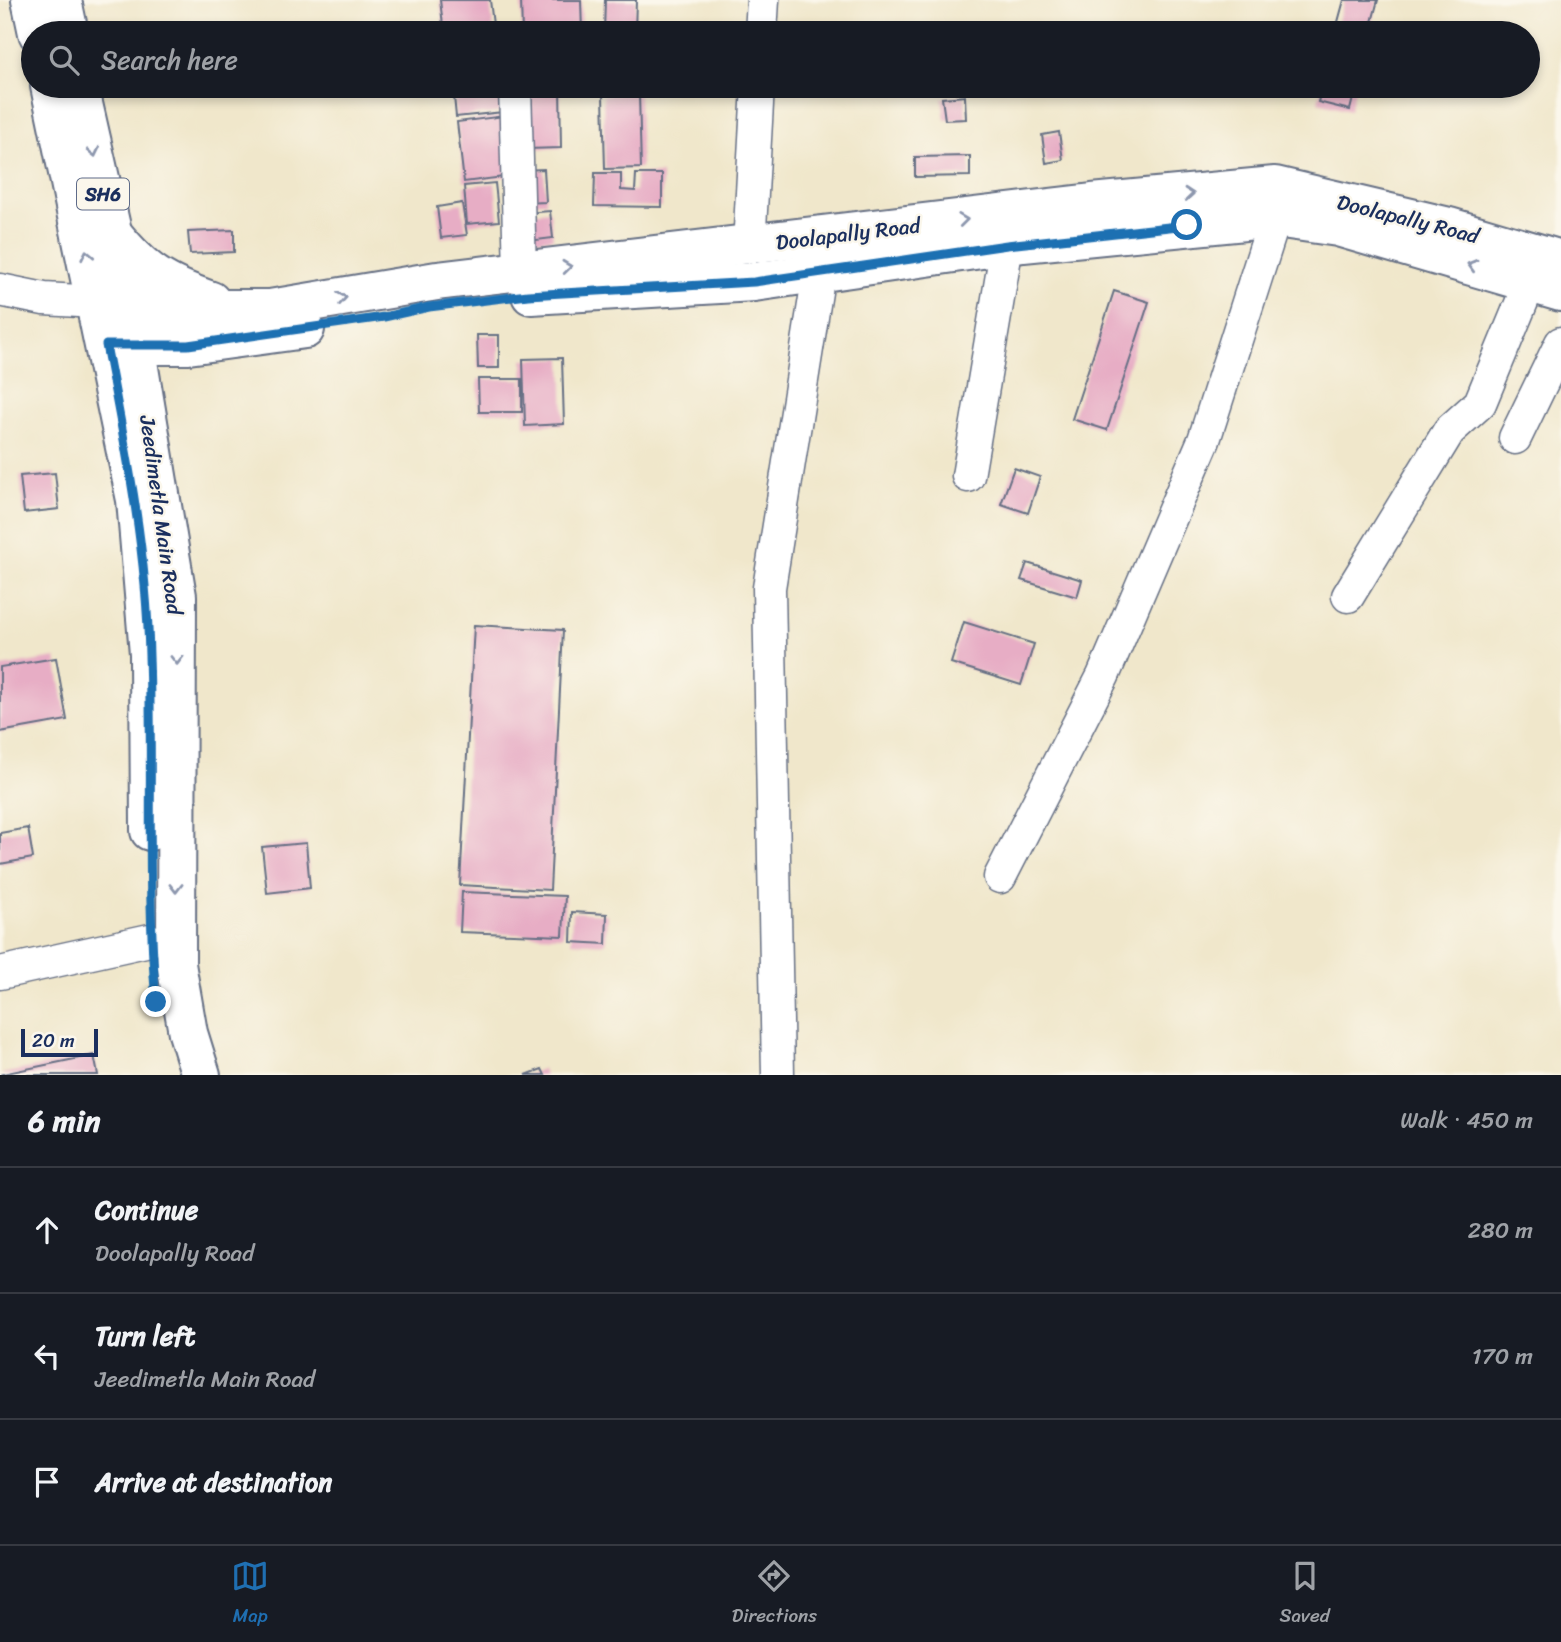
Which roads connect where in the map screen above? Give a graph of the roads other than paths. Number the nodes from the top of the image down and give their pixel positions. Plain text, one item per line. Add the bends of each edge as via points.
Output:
1 (31, 0) edge
2 (62, 0) edge
3 (763, 0) edge
4 (35, 21) edge
5 (66, 21) edge
6 (762, 21) edge
7 (54, 98) edge
8 (82, 98) edge
9 (515, 98) edge
10 (757, 98) edge
11 (1275, 218) junction
12 (111, 232) junction
13 (1017, 234) junction
14 (750, 246) junction
15 (1561, 260) edge
16 (520, 272) junction
17 (819, 273) junction
18 (1545, 287) edge
19 (0, 290) edge
20 (44, 299) junction
21 (113, 302) junction
22 (270, 309) junction
23 (1561, 343) edge
24 (120, 345) junction
25 (1515, 438) dead end
26 (968, 476) dead end
27 (1348, 596) dead end
28 (1000, 877) dead end
29 (150, 940) junction
30 (0, 973) edge
31 (174, 1075) edge
32 (201, 1075) edge
33 (778, 1075) edge

1 - 4 main road
2 - 5 main road
3 - 6 street
21 -> 7 main road, Jeedimetla Main Road / SH6
8 -> 12 main road, Jeedimetla Main Road / SH6
9 - 16 street
10 - 14 street
11 - 13 main road, Doolapally Road
18 -> 11 main road, Doolapally Road via 1338,227
11 - 28 street via 1204,440 1103,676
12 - 21 main road, Jeedimetla Main Road / SH6
12 - 22 main road via 138,264 172,287 211,301
14 -> 13 main road, Doolapally Road
13 -> 15 main road, Doolapally Road via 1275,186 1449,227
13 - 17 main road, Doolapally Road
13 - 26 street
16 -> 14 main road, Doolapally Road
22 -> 16 main road, Doolapally Road
17 - 24 main road, Doolapally Road via 754,282 528,295 200,343
17 - 33 street via 769,588
18 - 27 street via 1480,403 1449,431
19 - 20 street
20 - 21 street
20 - 24 street
21 - 22 main road, Doolapally Road via 164,309
21 - 24 main road, Jeedimetla Main Road / SH6
23 - 25 street
24 - 29 main road, Jeedimetla Main Road / SH6 via 149,654
24 -> 32 main road, Jeedimetla Main Road / SH6 via 177,596 176,964
29 - 30 street
29 - 31 main road, Jeedimetla Main Road / SH6 via 156,1002

